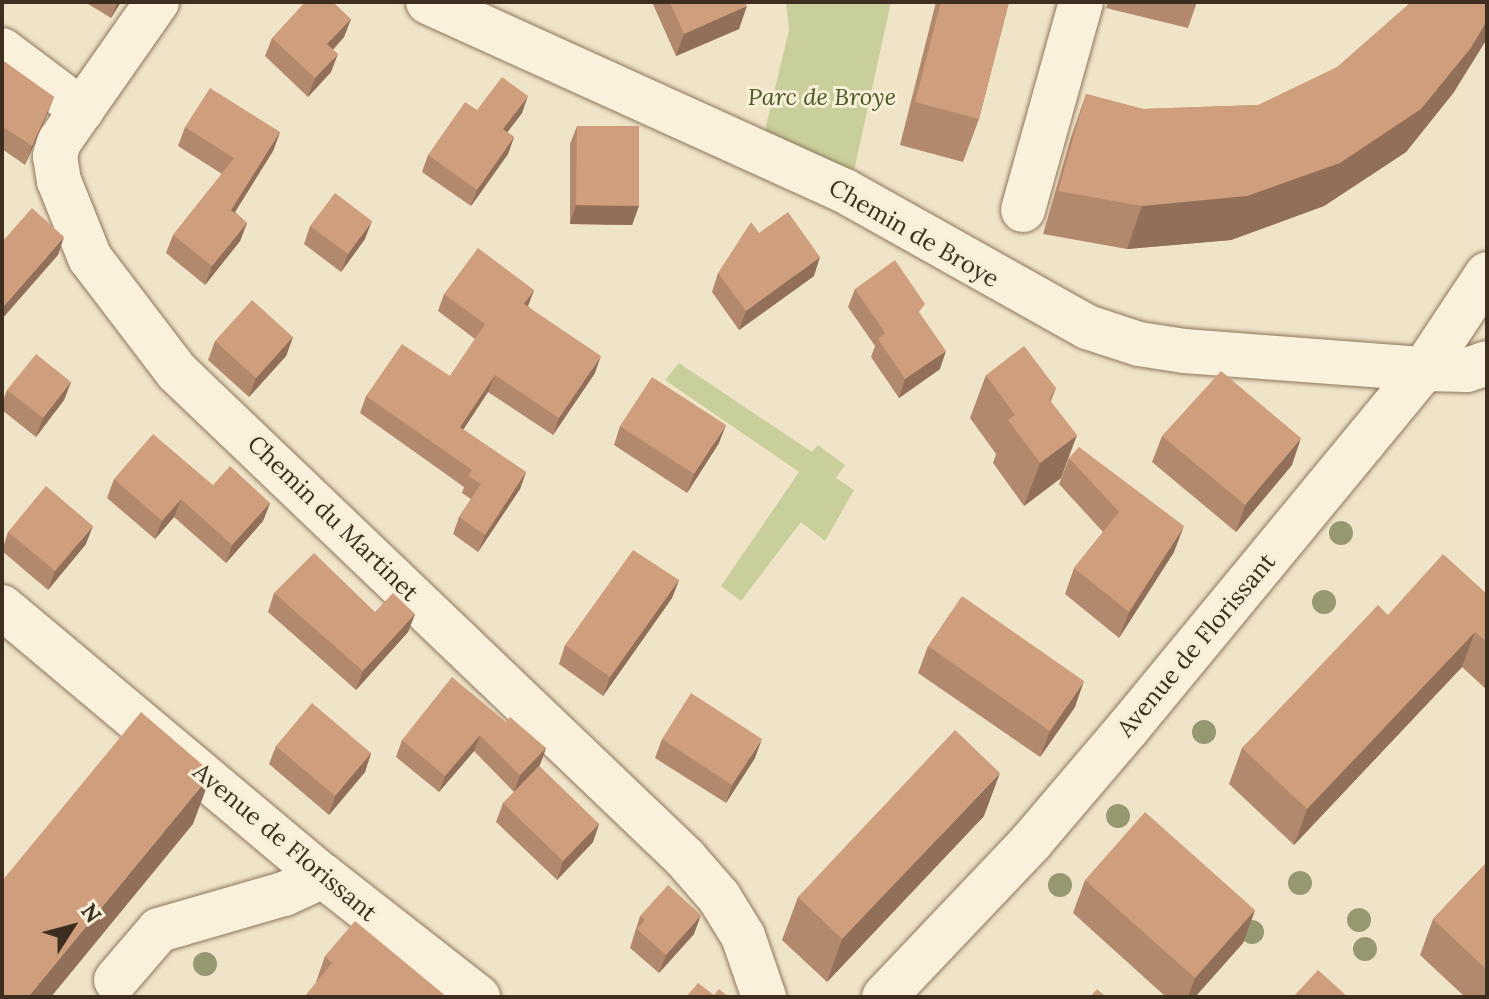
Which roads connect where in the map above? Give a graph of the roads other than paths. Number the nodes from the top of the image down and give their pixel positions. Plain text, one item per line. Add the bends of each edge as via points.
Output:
1 (157, 2) edge
2 (428, 2) edge
3 (1081, 2) edge
4 (2, 50) edge
5 (82, 110) junction
6 (1023, 210) dead end
7 (1487, 274) edge
8 (1487, 363) edge
9 (1424, 369) junction
10 (2, 607) edge
11 (323, 876) junction
12 (116, 980) dead end
13 (478, 997) edge
14 (764, 997) edge
15 (884, 997) edge

1 - 5 street, Chemin du Martinet
2 - 9 street, Chemin de Broye via 843,190 1087,327 1139,344 1184,351
3 - 6 street
4 - 5 street
5 - 14 street, Chemin du Martinet via 59,142 59,181 90,258 143,333 177,372 685,858 719,897 743,936
7 - 9 street, Avenue de Florissant
8 - 9 street, Chemin de Broye via 1467,370
9 - 15 street, Avenue de Florissant via 1031,842
10 - 11 street, Avenue de Florissant
11 - 12 street via 284,894 159,930
11 - 13 street, Avenue de Florissant

